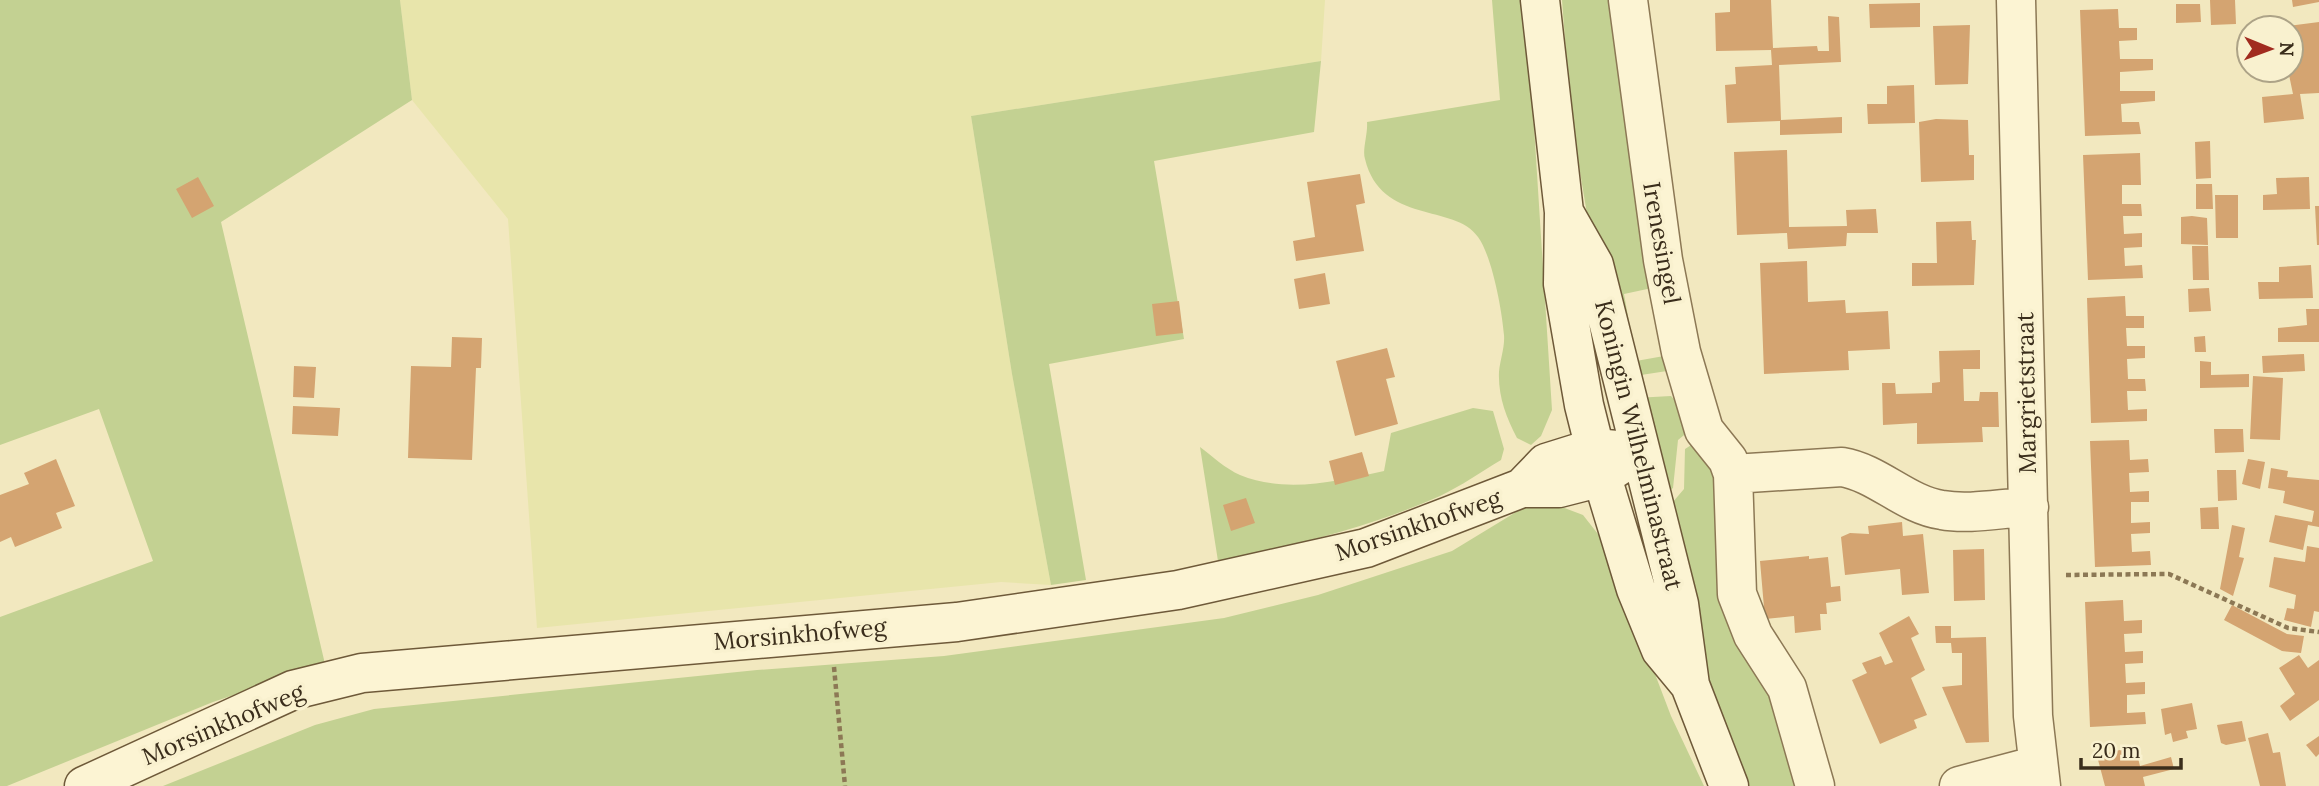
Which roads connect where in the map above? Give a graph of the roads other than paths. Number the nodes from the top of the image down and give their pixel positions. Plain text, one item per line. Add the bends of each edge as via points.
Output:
1 (1540, 0) edge
2 (1628, 0) edge
3 (2016, 0) edge
4 (1564, 212) junction
5 (1640, 452) junction
6 (1598, 462) junction
7 (1733, 474) junction
8 (2029, 507) junction
9 (1690, 685) junction
10 (2039, 775) edge
11 (84, 786) edge
12 (1729, 786) edge
13 (1815, 786) edge
14 (1959, 786) edge

1 - 4 street, Koningin Wilhelminastraat
2 - 7 street, Irenesingel via 1661,248 1681,352 1704,430 1728,460
3 - 8 street, Margrietstraat
4 - 5 street, Koningin Wilhelminastraat via 1594,265
4 - 6 street, Koningin Wilhelminastraat via 1563,284
5 - 6 street, Morsinkhofweg
5 - 9 street, Koningin Wilhelminastraat via 1679,604
6 - 9 street, Koningin Wilhelminastraat via 1636,589 1661,650
6 - 11 street, Morsinkhofweg via 1546,463 1522,488 1366,548 1178,590 957,622 362,673 293,690
7 - 8 street via 1842,467 1858,470 1942,510
7 - 13 street, Irenesingel via 1737,594 1753,635 1787,688
8 - 10 street, Margrietstraat via 2033,716
9 - 12 street, Koningin Wilhelminastraat
10 - 14 street

